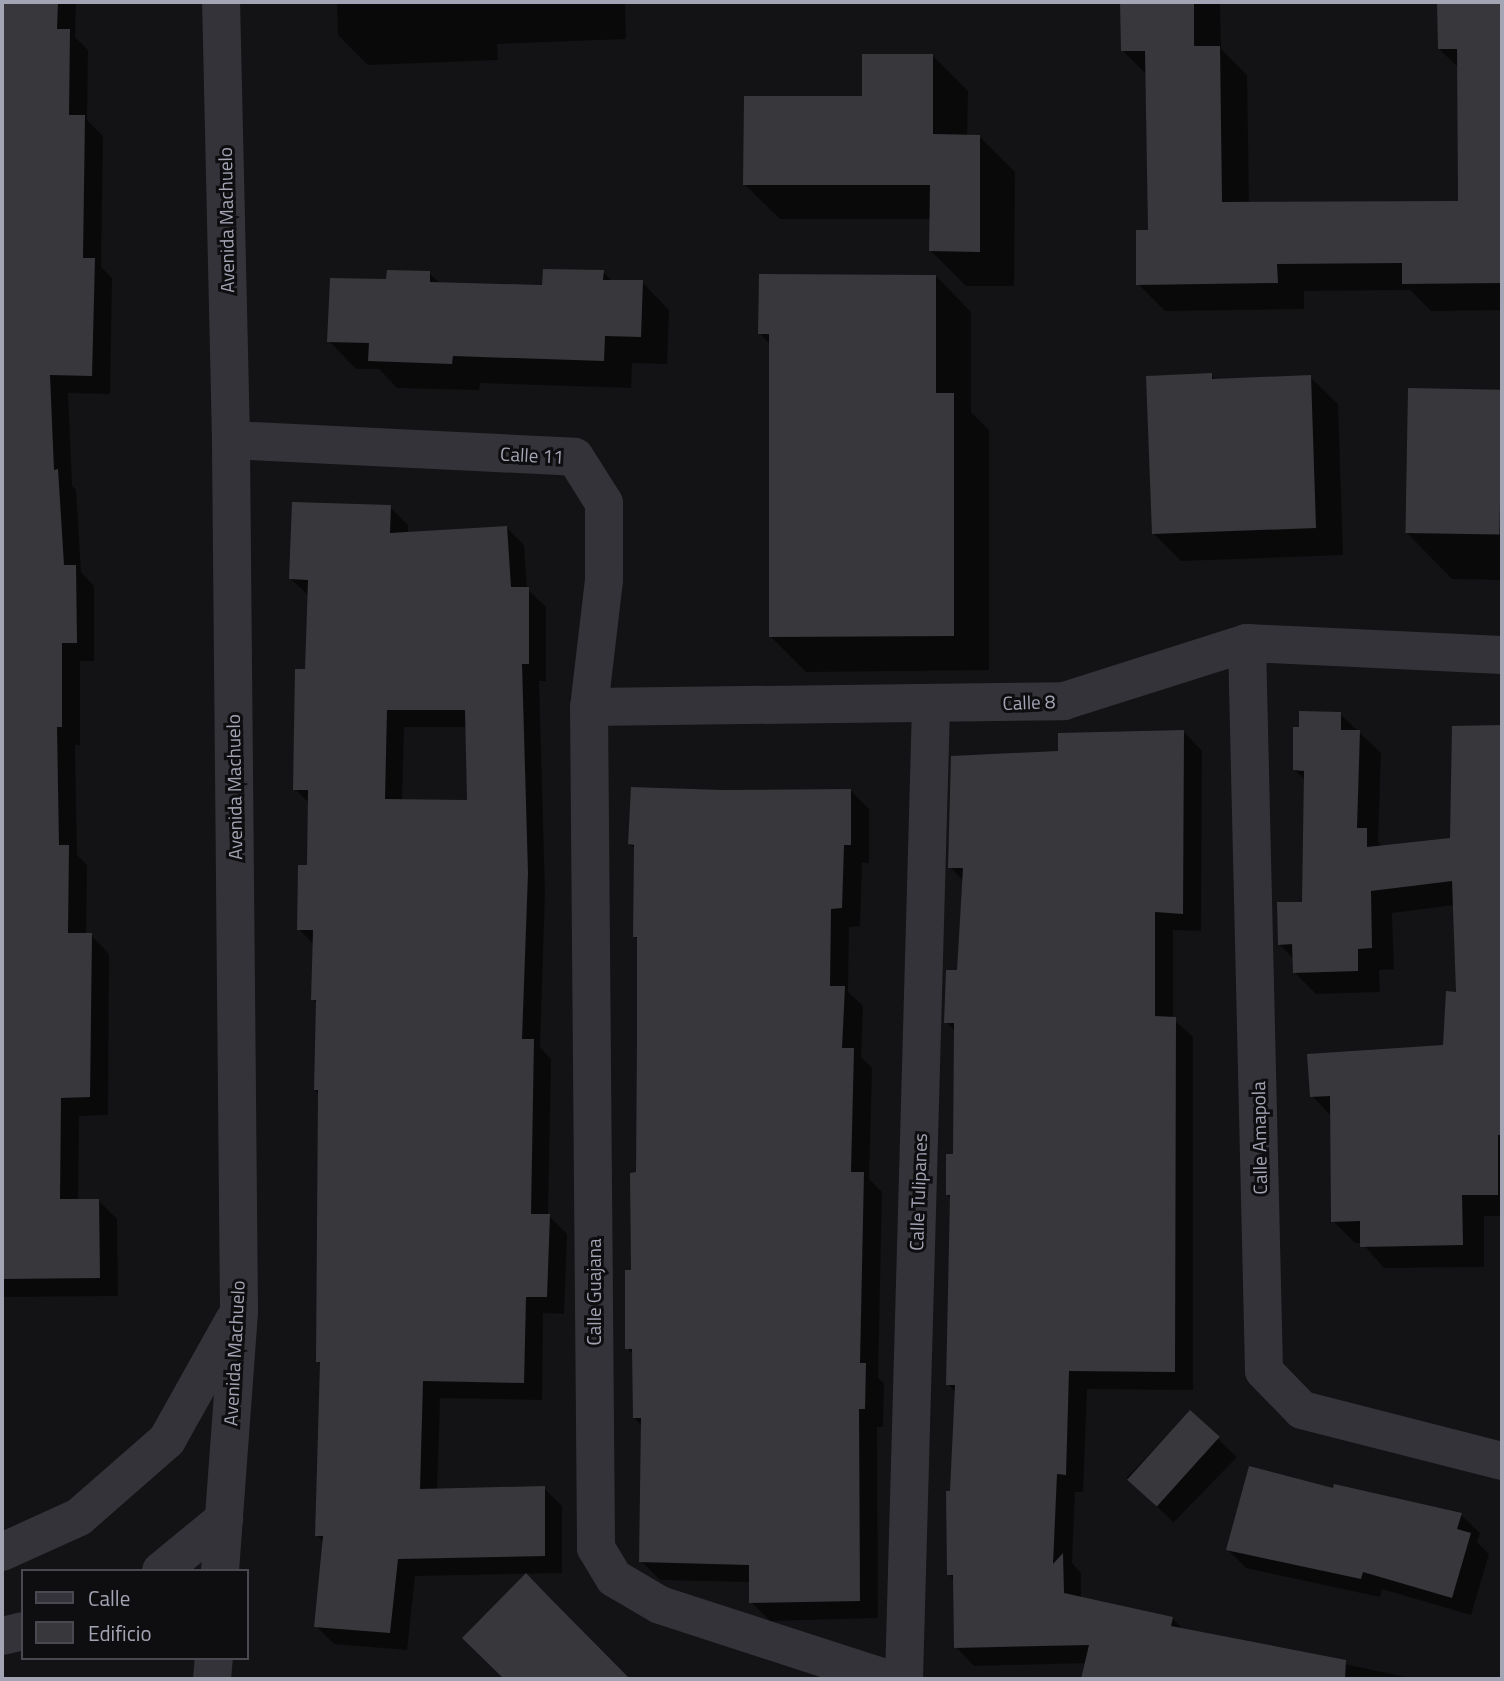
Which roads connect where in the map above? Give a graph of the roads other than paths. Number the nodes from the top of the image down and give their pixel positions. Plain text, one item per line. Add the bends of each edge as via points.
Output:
1 (220, 2) edge
2 (231, 440) junction
3 (1247, 643) junction
4 (1502, 655) edge
5 (931, 704) junction
6 (589, 706) junction
7 (239, 1312) junction
8 (1502, 1461) edge
9 (224, 1519) junction
10 (2, 1552) edge
11 (163, 1569) edge
12 (220, 1569) edge
13 (21, 1631) edge
14 (2, 1636) edge
15 (214, 1660) edge
16 (212, 1679) edge
17 (888, 1679) edge
18 (905, 1679) edge

1 - 2 street, Avenida Machuelo
2 - 6 street, Calle 11 via 575,457 604,503 604,580
2 - 7 street, Avenida Machuelo
3 - 4 street, Calle 8
3 - 5 street, Calle 8 via 1064,701
3 - 8 street, Calle Amapola via 1264,1371 1302,1410
5 - 6 street, Calle 8
5 - 18 street, Calle Tulipanes
6 - 17 street, Calle Guajana via 596,1548 614,1578 660,1605
7 - 9 street, Avenida Machuelo
7 - 10 street via 167,1440 79,1517
9 - 11 street
9 - 12 street, Avenida Machuelo
13 - 14 street
15 - 16 street

